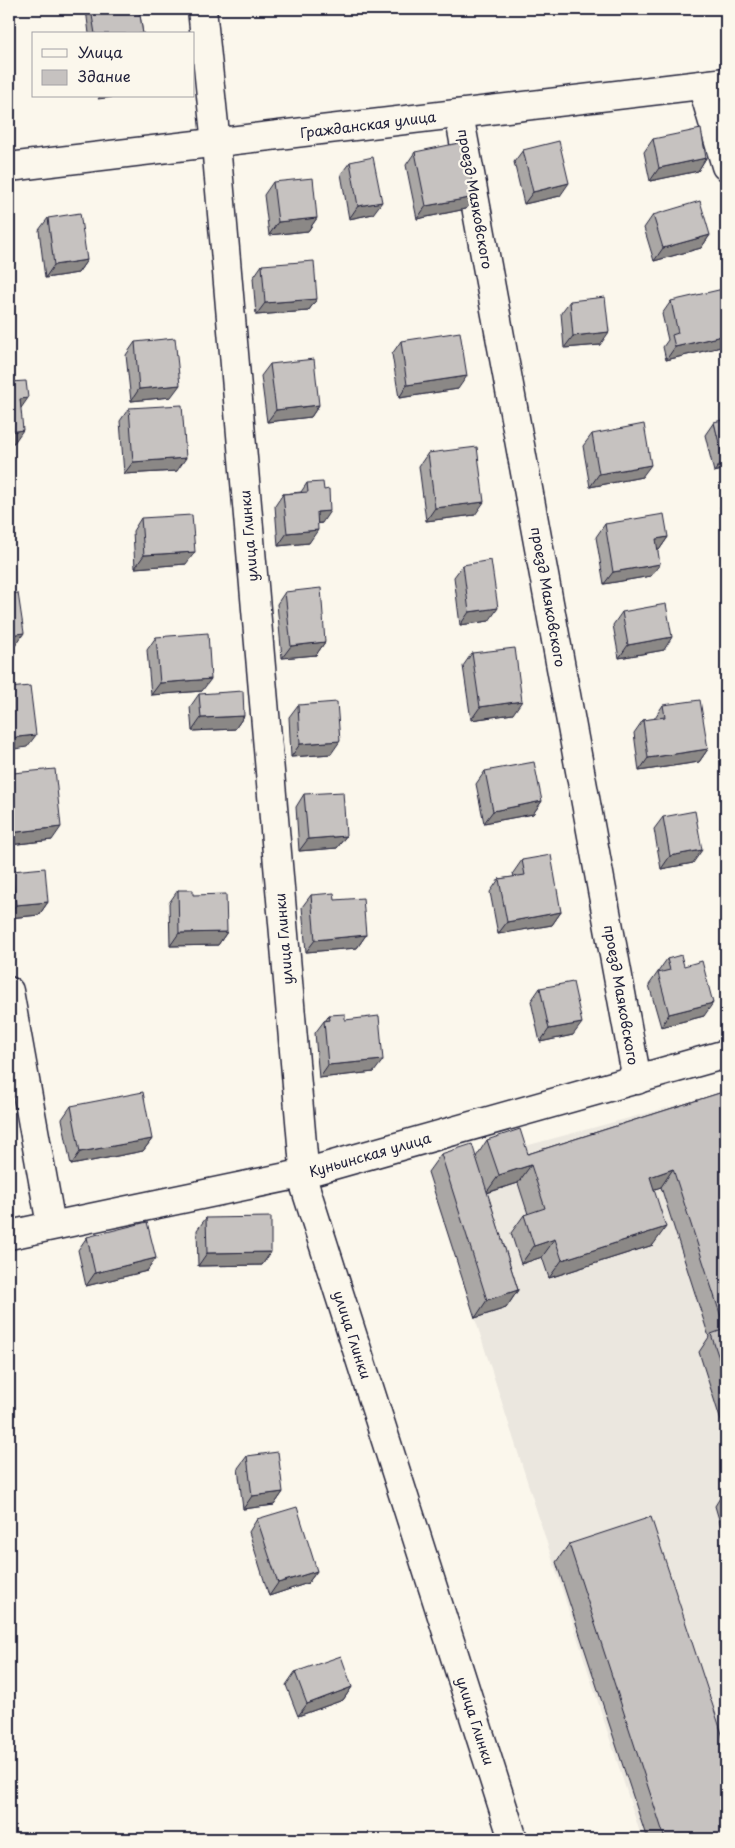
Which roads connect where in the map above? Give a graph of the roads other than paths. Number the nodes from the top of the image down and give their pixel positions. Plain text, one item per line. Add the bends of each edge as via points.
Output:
1 (202, 9) edge
2 (714, 84) edge
3 (459, 114) junction
4 (216, 144) junction
5 (726, 166) edge
6 (9, 167) edge
7 (9, 991) edge
8 (726, 1054) edge
9 (637, 1080) junction
10 (301, 1174) junction
11 (51, 1225) junction
12 (9, 1235) edge
13 (513, 1839) edge

1 - 4 street, улица Глинки
2 - 3 street, Гражданская улица
2 - 5 street
3 - 4 street, Гражданская улица
3 - 9 street, проезд Маяковского
4 - 6 street, Гражданская улица
4 - 10 street, улица Глинки via 304,1167
7 - 11 street
8 - 9 street, Куньинская улица
9 - 10 street, Куньинская улица
10 - 11 street, Куньинская улица
10 - 13 street, улица Глинки
11 - 12 street, Куньинская улица

